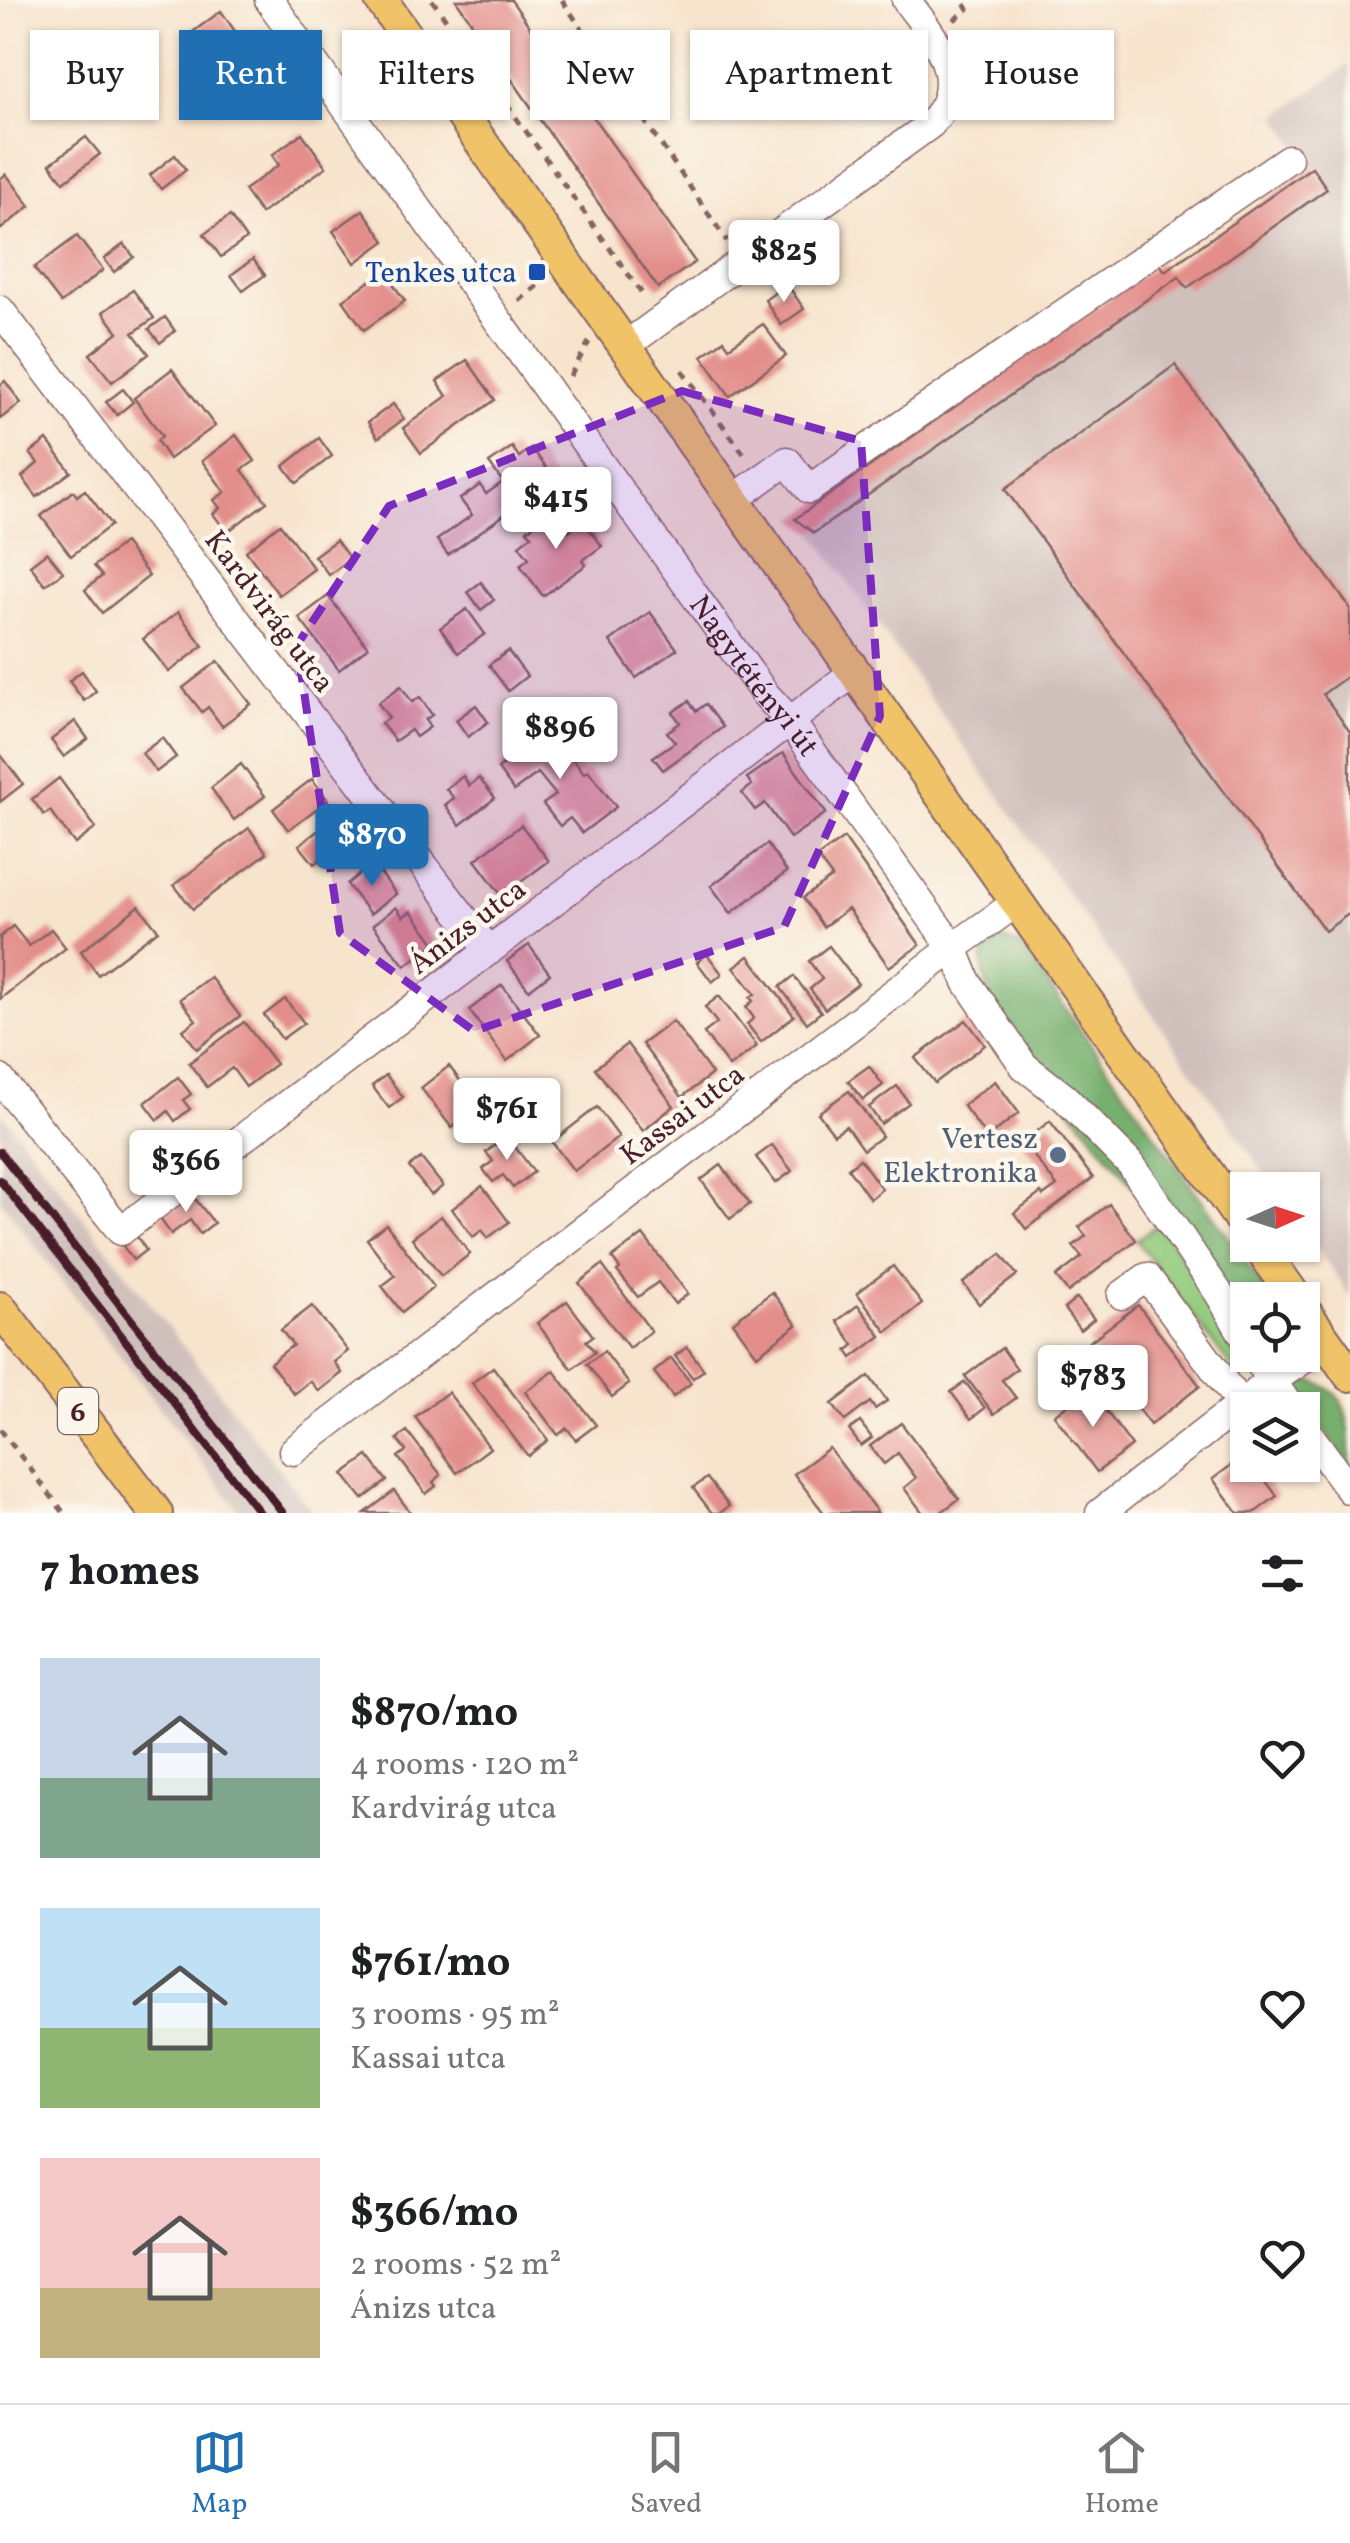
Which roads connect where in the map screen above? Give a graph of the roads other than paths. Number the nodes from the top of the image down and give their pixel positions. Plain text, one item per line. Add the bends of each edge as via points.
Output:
1 (269, 0) edge
2 (380, 0) edge
3 (906, 0) edge
4 (1288, 159) dead end
5 (0, 310) edge
6 (625, 346) junction
7 (734, 499) junction
8 (853, 673) junction
9 (790, 721) junction
10 (1016, 903) junction
11 (954, 948) junction
12 (489, 951) junction
13 (0, 1079) edge
14 (1230, 1205) edge
15 (1122, 1295) dead end
16 (0, 1308) edge
17 (1230, 1312) edge
18 (1320, 1333) edge
19 (1328, 1344) junction
20 (1265, 1372) edge
21 (1350, 1375) edge
22 (1272, 1382) junction
23 (1231, 1392) edge
24 (1259, 1392) edge
25 (1279, 1392) edge
26 (1230, 1413) edge
27 (1320, 1449) edge
28 (293, 1451) dead end
29 (1350, 1490) edge
30 (156, 1513) edge
31 (1100, 1513) edge

1 - 9 street, Nagytétényi út via 764,694
2 - 6 main road
3 - 6 street via 945,58 945,104 930,124
4 - 7 street via 809,489 788,460
5 - 12 street, Kardvirág utca
6 - 7 main road
7 - 8 main road
8 - 9 street, Ánizs utca
8 - 10 main road
9 - 11 street, Nagytétényi út
9 - 12 street, Ánizs utca
10 - 11 street, Kassai utca
10 - 14 main road
11 - 17 street, Nagytétényi út via 967,982 1024,1066 1132,1166
11 - 28 street, Kassai utca
12 - 13 street, Ánizs utca via 120,1231
15 - 23 street via 1147,1277
16 - 30 main road, 6
18 - 19 main road
19 - 21 main road
19 - 22 street
20 - 22 street
22 - 24 street
22 - 25 street
26 - 31 street
27 - 29 street

